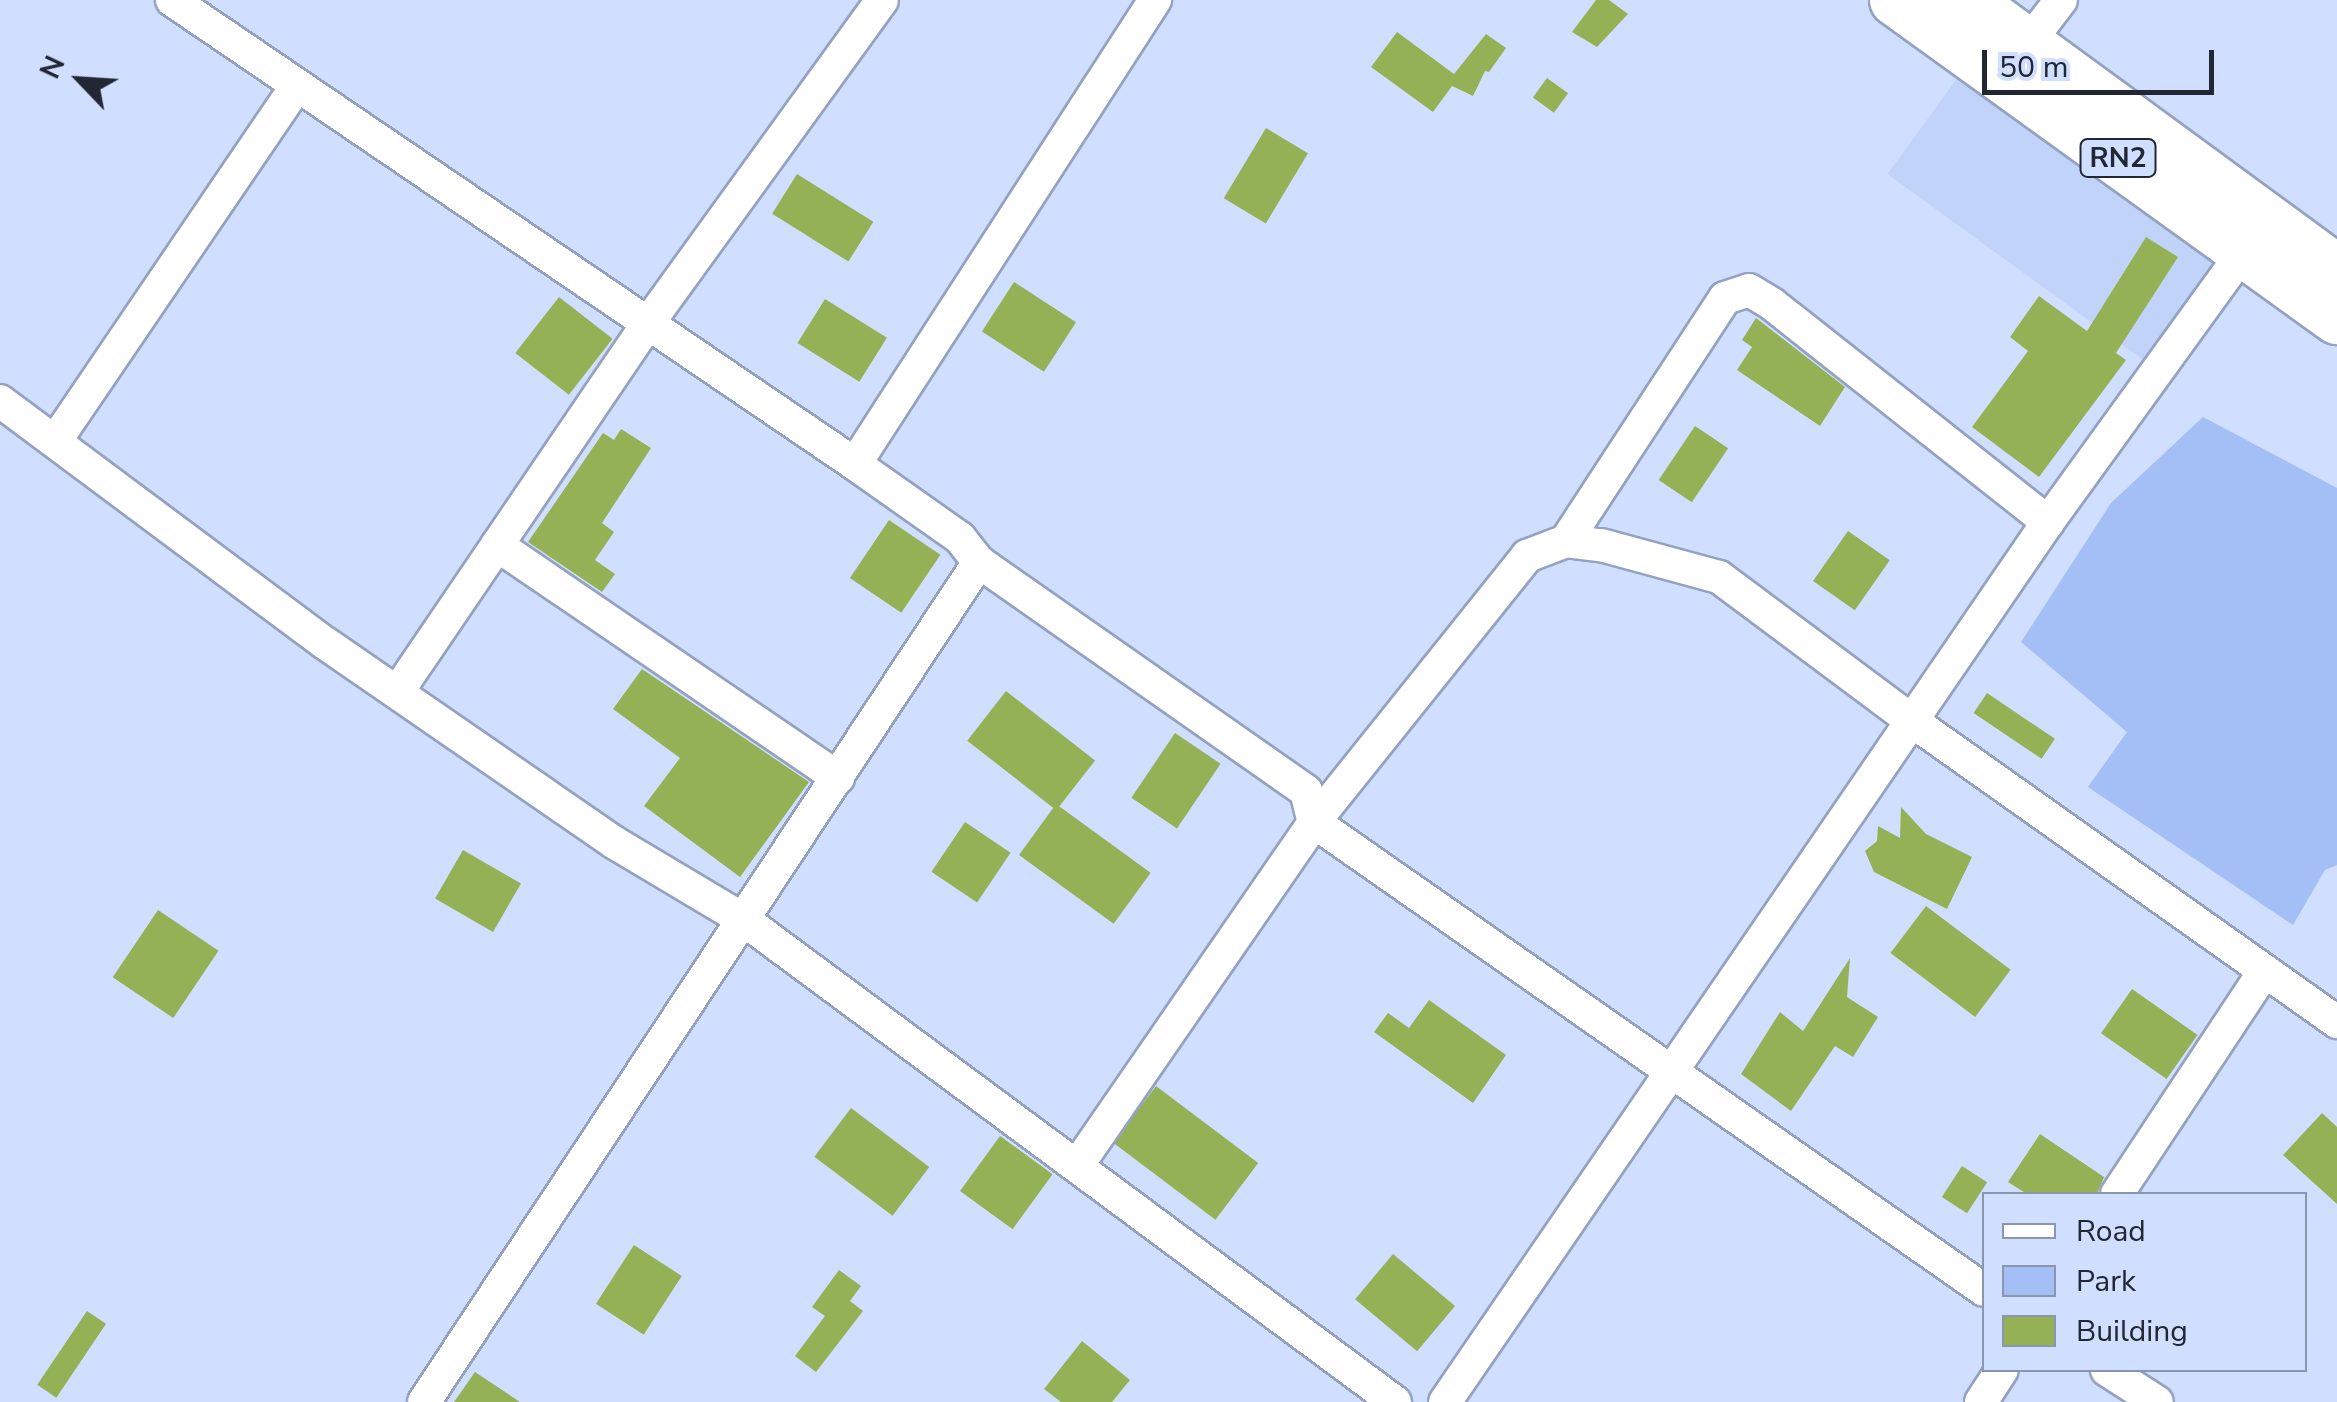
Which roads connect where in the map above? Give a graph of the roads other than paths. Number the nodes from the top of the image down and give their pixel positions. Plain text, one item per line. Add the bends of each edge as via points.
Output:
1 (172, 0) edge
2 (882, 0) edge
3 (1155, 0) edge
4 (1896, 0) edge
5 (1966, 0) edge
6 (2061, 0) edge
7 (2028, 44) junction
8 (297, 84) junction
9 (2244, 250) junction
10 (2337, 272) edge
11 (2337, 318) edge
12 (649, 322) junction
13 (0, 401) edge
14 (56, 440) junction
15 (855, 464) junction
16 (2048, 522) junction
17 (1566, 541) junction
18 (497, 546) junction
19 (978, 562) junction
20 (398, 691) junction
21 (1912, 721) junction
22 (838, 778) junction
23 (1314, 822) junction
24 (744, 920) junction
25 (2263, 973) junction
26 (2337, 1022) edge
27 (1670, 1072) junction
28 (1077, 1166) junction
29 (2119, 1192) edge
30 (1982, 1289) edge
31 (2001, 1372) edge
32 (2110, 1372) edge
33 (424, 1402) edge
34 (1395, 1402) edge
35 (1445, 1402) edge
36 (1980, 1402) edge
37 (2157, 1402) edge

1 - 8 street
2 - 12 street
3 - 15 street
4 - 9 highway, RN2
5 - 7 highway, RN2
6 - 7 street
7 - 10 highway, RN2
8 - 12 street
8 - 14 street
9 - 11 highway, RN2
9 - 16 street
12 - 15 street
12 - 18 street
13 - 14 street
14 - 20 street
15 - 19 street via 960,538
16 - 17 street via 1748,290 1726,298
16 - 21 street
17 - 21 street via 1719,577
17 - 23 street via 1527,556
18 - 20 street
18 - 22 street
19 - 22 street
19 - 23 street via 1306,791
20 - 24 street via 615,844
21 - 25 street
21 - 27 street
22 - 24 street
23 - 27 street
23 - 28 street
24 - 28 street
24 - 33 street
25 - 26 street
25 - 29 street
27 - 30 street
27 - 35 street
28 - 34 street
31 - 36 street
32 - 37 street

